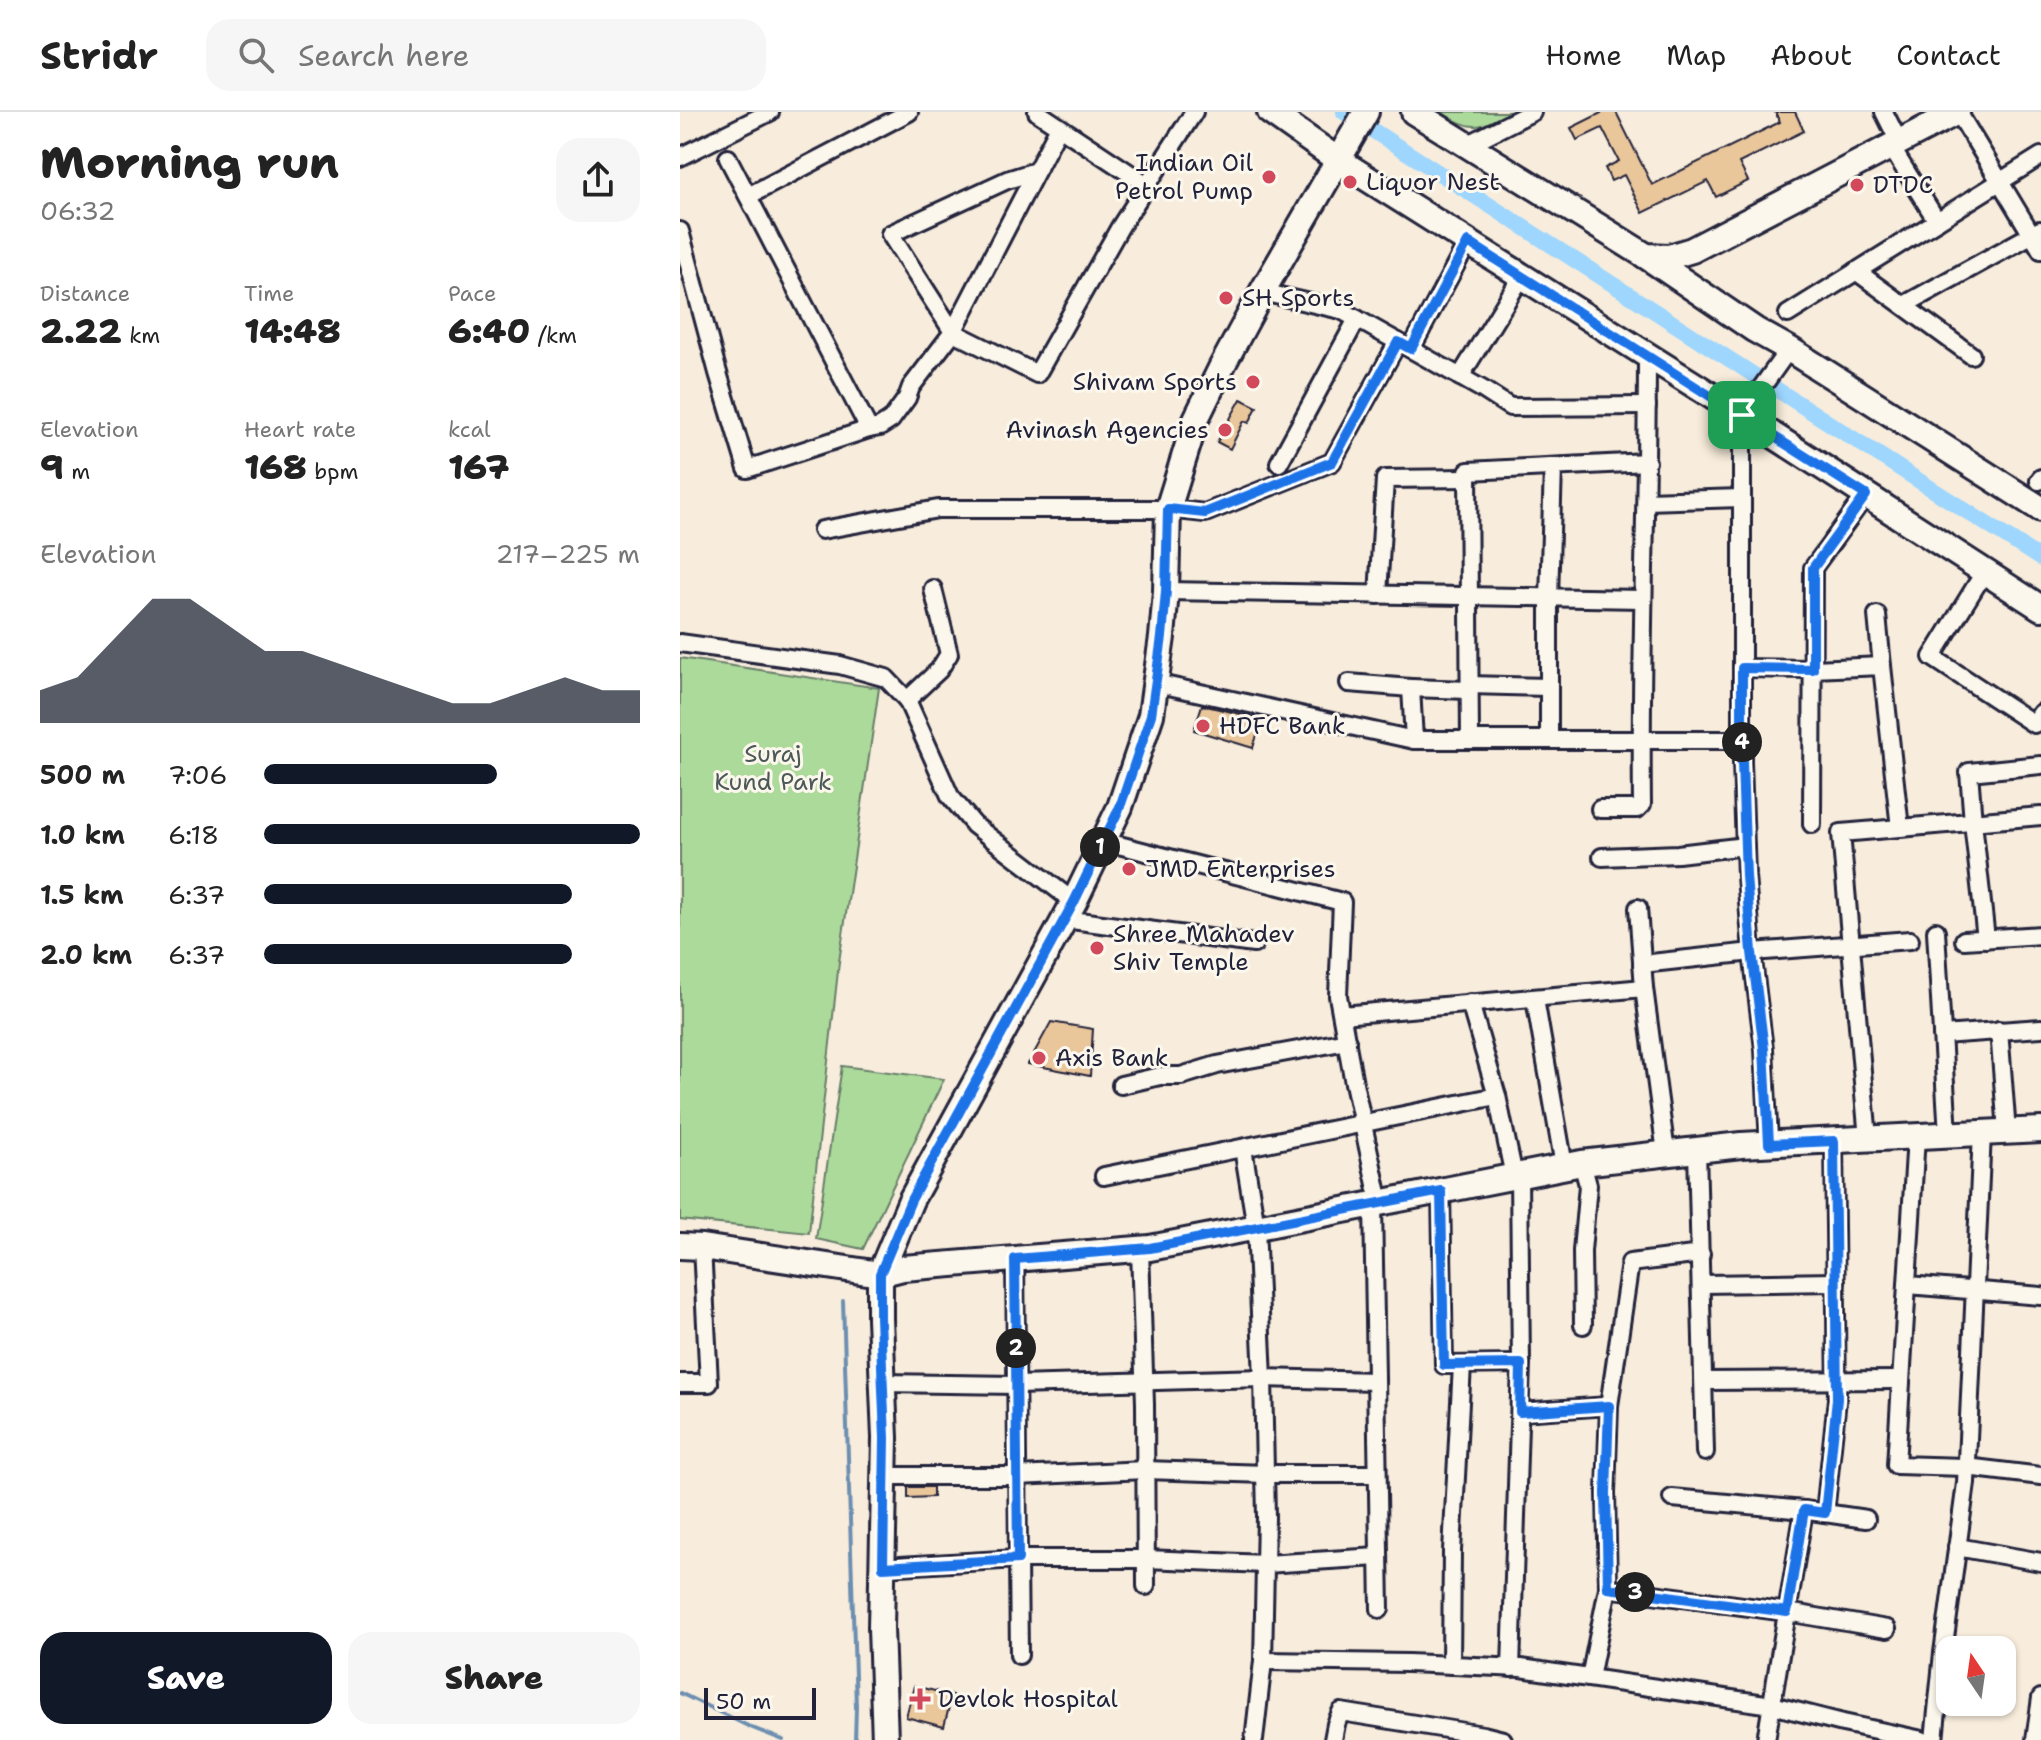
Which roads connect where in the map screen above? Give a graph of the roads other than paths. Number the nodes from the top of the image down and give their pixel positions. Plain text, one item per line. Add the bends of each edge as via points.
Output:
1 (770, 112) edge
2 (909, 112) edge
3 (1037, 112) edge
4 (1194, 112) edge
5 (1270, 112) edge
6 (1366, 112) edge
7 (1414, 112) edge
8 (1532, 112) edge
9 (1884, 112) edge
10 (1958, 112) edge
11 (1059, 127) junction
12 (1467, 145) junction
13 (1895, 145) junction
14 (1343, 151) junction
15 (2041, 156) edge
16 (680, 157) edge
17 (728, 158) dead end
18 (1036, 171) junction
19 (2000, 181) junction
20 (1147, 185) junction
21 (748, 196) junction
22 (1937, 221) junction
23 (680, 231) edge
24 (2038, 238) edge
25 (1468, 242) junction
26 (1646, 256) junction
27 (1856, 271) junction
28 (1522, 276) junction
29 (1262, 292) junction
30 (1904, 305) junction
31 (1788, 314) dead end
32 (1357, 319) junction
33 (953, 332) junction
34 (1404, 346) junction
35 (1789, 349) junction
36 (1647, 355) junction
37 (1971, 355) dead end
38 (1460, 377) junction
39 (1647, 406) junction
40 (1742, 415) junction
41 (869, 429) junction
42 (1647, 462) junction
43 (1279, 463) dead end
44 (1553, 467) junction
45 (1468, 478) junction
46 (1866, 495) junction
47 (1741, 498) junction
48 (1646, 501) junction
49 (1168, 509) junction
50 (2041, 509) edge
51 (822, 530) dead end
52 (1985, 571) junction
53 (933, 589) dead end
54 (1166, 591) junction
55 (1378, 595) junction
56 (1469, 597) junction
57 (1549, 598) junction
58 (1643, 599) junction
59 (2041, 608) edge
60 (1877, 615) dead end
61 (680, 643) edge
62 (1882, 666) junction
63 (1742, 668) junction
64 (1813, 669) junction
65 (1155, 683) junction
66 (1349, 683) dead end
67 (1549, 687) junction
68 (1411, 688) junction
69 (1469, 688) junction
70 (907, 700) junction
71 (2041, 713) edge
72 (1414, 740) junction
73 (1470, 740) junction
74 (1549, 740) junction
75 (1742, 740) junction
76 (1641, 741) junction
77 (2041, 765) edge
78 (1600, 809) dead end
79 (2041, 816) edge
80 (1973, 822) junction
81 (1812, 824) dead end
82 (1900, 828) junction
83 (1103, 841) junction
84 (1745, 846) junction
85 (1602, 857) dead end
86 (1638, 908) dead end
87 (1069, 911) junction
88 (1936, 931) dead end
89 (2041, 935) edge
90 (1986, 939) junction
91 (1910, 940) dead end
92 (1964, 940) dead end
93 (1254, 944) dead end
94 (1850, 945) junction
95 (1752, 952) junction
96 (1642, 964) junction
97 (1644, 988) junction
98 (1535, 999) junction
99 (1470, 1003) junction
100 (1342, 1015) junction
101 (2041, 1028) edge
102 (1999, 1030) junction
103 (1942, 1035) junction
104 (1347, 1041) junction
105 (1121, 1085) dead end
106 (1497, 1096) junction
107 (1363, 1124) junction
108 (2041, 1130) edge
109 (2007, 1132) junction
110 (1982, 1133) junction
111 (1948, 1135) junction
112 (1916, 1136) junction
113 (1868, 1139) junction
114 (1834, 1141) junction
115 (1769, 1144) junction
116 (1243, 1148) junction
117 (1697, 1150) junction
118 (1666, 1153) junction
119 (1573, 1165) junction
120 (1104, 1176) dead end
121 (1516, 1176) junction
122 (1441, 1191) junction
123 (1376, 1203) junction
124 (1256, 1227) junction
125 (691, 1247) edge
126 (1140, 1249) junction
127 (1701, 1254) junction
128 (1015, 1259) junction
129 (880, 1274) junction
130 (1836, 1282) junction
131 (1702, 1284) junction
132 (1908, 1285) junction
133 (1975, 1290) junction
134 (2041, 1296) edge
135 (1583, 1325) dead end
136 (1521, 1364) junction
137 (1462, 1365) junction
138 (1263, 1378) junction
139 (1901, 1380) junction
140 (1144, 1381) junction
141 (1375, 1381) junction
142 (1704, 1381) junction
143 (1837, 1381) junction
144 (680, 1383) edge
145 (882, 1383) junction
146 (1016, 1385) junction
147 (1609, 1406) junction
148 (1520, 1412) junction
149 (1705, 1452) dead end
150 (1966, 1467) junction
151 (1145, 1470) junction
152 (1266, 1474) junction
153 (1377, 1474) junction
154 (884, 1476) junction
155 (1017, 1476) junction
156 (2041, 1476) edge
157 (1672, 1498) dead end
158 (1804, 1510) junction
159 (1825, 1513) junction
160 (1866, 1519) dead end
161 (1957, 1547) junction
162 (1378, 1557) junction
163 (1018, 1559) junction
164 (1146, 1559) junction
165 (2041, 1562) edge
166 (1265, 1564) junction
167 (883, 1567) junction
168 (1146, 1586) dead end
169 (1608, 1588) junction
170 (1380, 1609) dead end
171 (1787, 1612) junction
172 (1887, 1629) dead end
173 (1019, 1655) dead end
174 (1263, 1661) junction
175 (1451, 1665) junction
176 (1511, 1668) junction
177 (1590, 1678) junction
178 (2041, 1698) edge
179 (1772, 1705) junction
180 (885, 1740) edge
181 (1254, 1740) edge
182 (1333, 1740) edge
183 (1503, 1740) edge
184 (1766, 1740) edge
185 (1922, 1740) edge
186 (1934, 1740) edge
187 (2035, 1740) edge

1 - 16 street
2 - 21 street
3 - 11 street
4 - 20 street
5 - 14 street
6 - 14 street
7 - 12 street
8 - 12 street
9 - 13 street
10 - 13 street
10 - 19 street
11 - 18 street
11 - 20 street
12 - 26 street
13 - 22 street
13 - 26 street via 1692,250
14 - 25 street
14 - 29 street
15 - 19 street
17 - 21 street
18 - 33 street
18 - 33 street via 890,234
19 - 22 street
19 - 24 street
20 - 33 street via 1037,374
21 - 41 street
22 - 27 street
23 - 41 street via 747,469
24 - 30 street
25 - 28 street
25 - 34 street
26 - 35 street
27 - 30 street
27 - 31 street
28 - 36 street
28 - 38 street
29 - 32 street via 1341,310
29 - 49 street via 1196,419
30 - 37 street
32 - 34 street
32 - 43 street
33 - 41 street via 891,420
34 - 38 street
34 - 49 street via 1332,462 1205,513
35 - 40 street
35 - 50 street
36 - 39 street
36 - 40 street
38 - 39 street via 1510,407
39 - 42 street
40 - 46 street
40 - 47 street
42 - 44 street
42 - 48 street
44 - 45 street via 1468,471
44 - 57 street
45 - 55 street via 1385,479
45 - 56 street
46 - 52 street
46 - 64 street via 1813,568
47 - 48 street
47 - 63 street
48 - 58 street
49 - 51 street via 938,509
49 - 54 street
52 - 59 street
52 - 71 street via 1932,657 2034,724
53 - 70 street via 949,654
54 - 55 street
54 - 65 street
55 - 56 street
56 - 57 street
56 - 69 street
57 - 58 street
57 - 67 street
58 - 76 street
60 - 62 street
61 - 70 street via 840,665 886,678
62 - 64 street
62 - 82 street
63 - 64 street
63 - 75 street
64 - 81 street
65 - 72 street
65 - 83 street via 1151,715
66 - 68 street
67 - 69 street
67 - 74 street
68 - 69 street
68 - 72 street
69 - 73 street
70 - 87 street via 950,796 974,825
72 - 73 street
73 - 74 street
74 - 76 street
75 - 76 street
75 - 84 street
76 - 78 street via 1642,804 1637,809
77 - 80 street via 1969,772
79 - 80 street
80 - 82 street
80 - 90 street
82 - 94 street via 1841,833
83 - 87 street
83 - 100 street via 1342,902
84 - 85 street
84 - 95 street
86 - 96 street
87 - 93 street
87 - 129 street via 911,1200
88 - 103 street
89 - 90 street
90 - 92 street
91 - 94 street
94 - 95 street
94 - 113 street
95 - 96 street
95 - 115 street
96 - 97 street
97 - 98 street
97 - 118 street
98 - 99 street
98 - 119 street
99 - 100 street
99 - 106 street
100 - 104 street
101 - 102 street
102 - 103 street
102 - 109 street
103 - 111 street
104 - 105 street
104 - 107 street
106 - 107 street
106 - 121 street
107 - 116 street
107 - 123 street
108 - 109 street
109 - 110 street
110 - 111 street
110 - 133 street
111 - 112 street
112 - 113 street
112 - 132 street
113 - 114 street
114 - 115 street
114 - 130 street
115 - 117 street
116 - 120 street
116 - 124 street
117 - 118 street
117 - 127 street
118 - 119 street
119 - 121 street
119 - 135 street via 1588,1185
121 - 122 street
121 - 136 street
122 - 123 street
122 - 137 street via 1444,1365
123 - 124 street
123 - 141 street
124 - 126 street
124 - 138 street
125 - 129 street
125 - 144 street via 709,1383
126 - 128 street
126 - 140 street
127 - 131 street
127 - 147 street via 1630,1263
128 - 129 street
128 - 146 street
129 - 145 street
130 - 131 street
130 - 143 street
131 - 142 street
132 - 133 street
132 - 139 street
133 - 134 street
133 - 150 street
136 - 137 street
136 - 148 street
137 - 175 street
138 - 140 street
138 - 141 street
138 - 152 street
139 - 143 street
139 - 150 street via 1896,1465
140 - 146 street
140 - 151 street
141 - 153 street
142 - 143 street
142 - 149 street
143 - 159 street
145 - 146 street
145 - 154 street
146 - 155 street
147 - 148 street
147 - 169 street
148 - 176 street
150 - 156 street
150 - 161 street
151 - 152 street
151 - 155 street
151 - 164 street
152 - 153 street
152 - 166 street
153 - 162 street
154 - 155 street
154 - 167 street
155 - 163 street
157 - 158 street
158 - 159 street
158 - 171 street
159 - 160 street
161 - 165 street
161 - 186 street
162 - 166 street
162 - 170 street
163 - 164 street
163 - 167 street
163 - 173 street
164 - 166 street
164 - 168 street
166 - 174 street
167 - 180 street
169 - 171 street
169 - 177 street
171 - 172 street
171 - 179 street
174 - 175 street
174 - 181 street
175 - 176 street
176 - 177 street
177 - 179 street
178 - 187 street
179 - 184 street
179 - 185 street
182 - 183 street via 1341,1712

